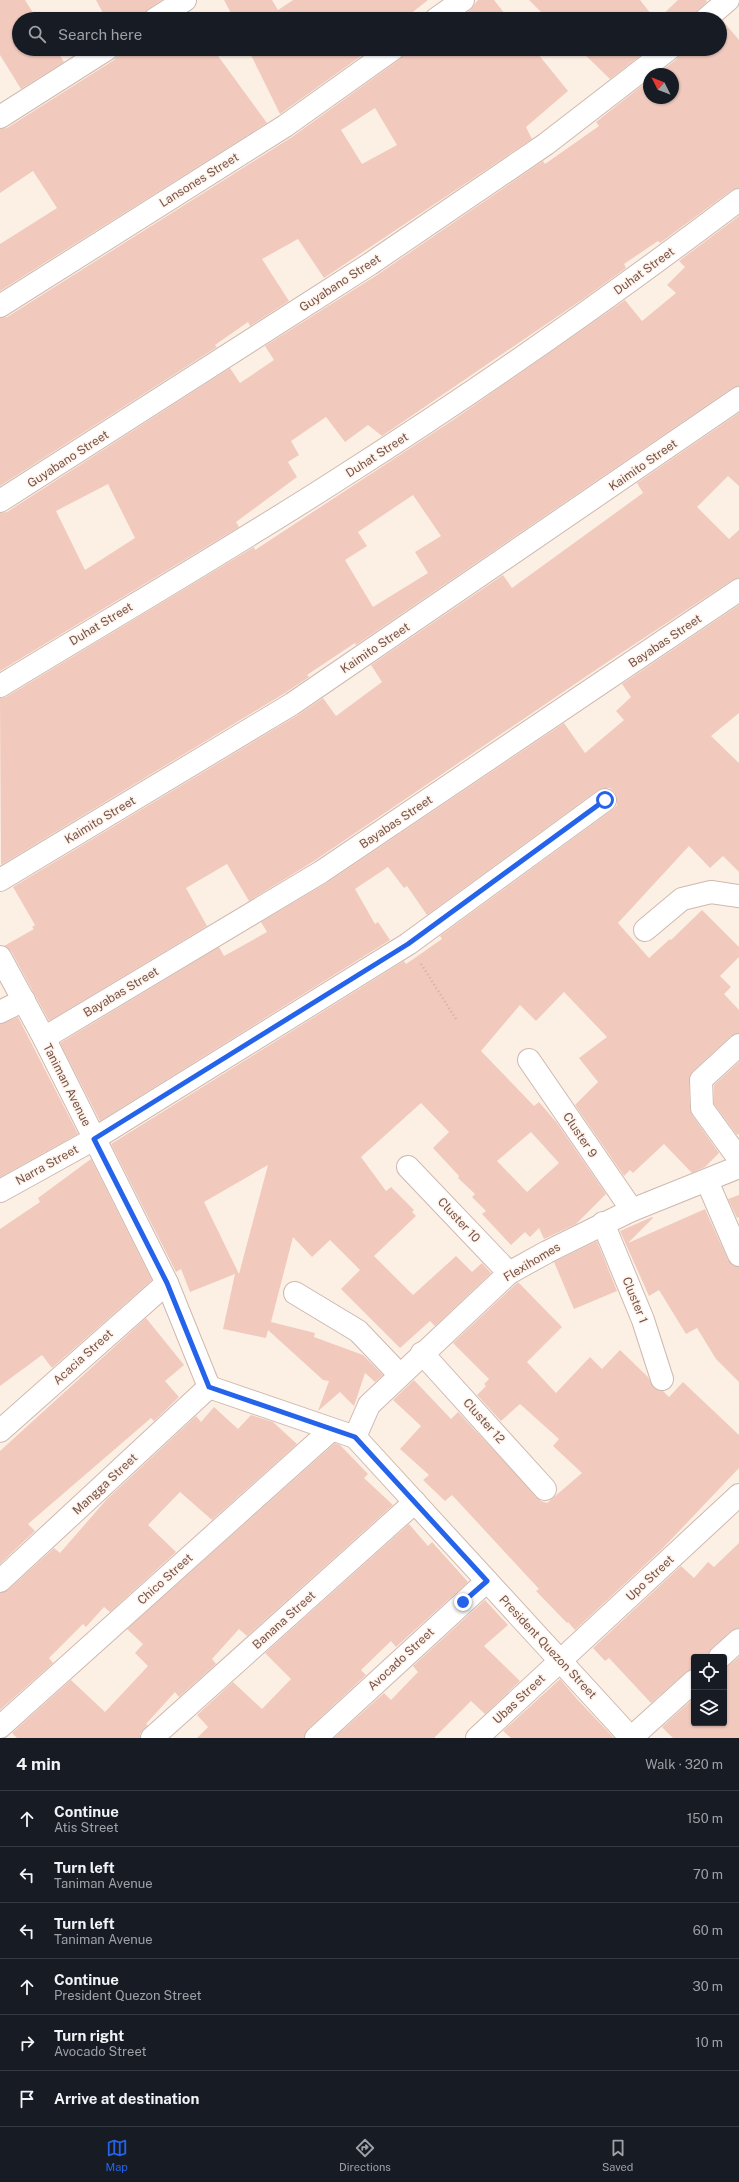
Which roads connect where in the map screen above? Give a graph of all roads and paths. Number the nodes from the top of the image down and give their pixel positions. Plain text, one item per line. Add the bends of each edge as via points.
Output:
1 (185, 0) edge
2 (463, 0) edge
3 (728, 0) edge
4 (165, 12) edge
5 (446, 12) edge
6 (714, 12) edge
7 (96, 56) edge
8 (383, 56) edge
9 (660, 56) edge
10 (0, 117) edge
11 (739, 200) edge
12 (0, 306) edge
13 (739, 398) edge
14 (0, 501) edge
15 (739, 590) edge
16 (0, 686) edge
17 (605, 800) dead end
18 (0, 880) edge
19 (739, 896) edge
20 (645, 930) dead end
21 (408, 944) junction
22 (0, 957) edge
23 (24, 1000) junction
24 (0, 1012) edge
25 (456, 1019) dead end
26 (44, 1038) junction
27 (739, 1045) edge
28 (529, 1060) dead end
29 (94, 1139) junction
30 (739, 1159) edge
31 (408, 1167) dead end
32 (739, 1167) edge
33 (29, 1175) junction
34 (707, 1181) junction
35 (0, 1191) edge
36 (0, 1207) edge
37 (632, 1210) junction
38 (603, 1223) junction
39 (739, 1255) edge
40 (509, 1273) junction
41 (167, 1283) junction
42 (295, 1293) dead end
43 (422, 1353) junction
44 (399, 1374) junction
45 (662, 1379) dead end
46 (209, 1387) junction
47 (0, 1430) edge
48 (331, 1430) junction
49 (355, 1437) junction
50 (545, 1490) dead end
51 (739, 1495) edge
52 (415, 1502) junction
53 (0, 1581) edge
54 (487, 1581) junction
55 (739, 1640) edge
56 (723, 1654) edge
57 (560, 1660) junction
58 (691, 1683) edge
59 (0, 1727) edge
60 (152, 1738) edge
61 (316, 1738) edge
62 (477, 1738) edge
63 (631, 1738) edge

1 - 4 street
2 - 5 street
3 - 6 street
7 - 10 street
8 - 12 street, Lansones Street via 285,126
9 - 14 street, Guyabano Street via 546,144 370,264
11 - 16 street, Duhat Street via 630,282 468,395 357,468
13 - 18 street, Kaimito Street via 292,704
15 - 26 street, Bayabas Street via 321,872
17 - 21 street, Narra Street
19 - 20 street via 711,892 682,899
21 - 25 path
21 - 29 street, Narra Street
22 - 23 street, Taniman Avenue
23 - 24 street
23 - 26 street, Taniman Avenue
26 - 29 street, Taniman Avenue
27 - 30 street via 701,1080 702,1108
28 - 37 street, Cluster 9
29 - 33 street, Narra Street
29 - 41 street, Taniman Avenue
31 - 40 street, Cluster 10
32 - 34 street, Flexihomes
33 - 35 street, Narra Street
33 - 36 street
34 - 37 street, Flexihomes
34 - 39 street
37 - 38 street, Flexihomes
38 - 40 street, Flexihomes
38 - 45 street, Cluster 1 via 643,1320
40 - 43 street, Flexihomes
41 - 46 street, Taniman Avenue
41 - 47 street, Acacia Street
42 - 44 street via 358,1331
43 - 44 street, Flexihomes
43 - 50 street, Cluster 12
44 - 49 street, Flexihomes via 369,1405
46 - 48 street
46 - 53 street, Mangga Street
48 - 49 street
48 - 59 street, Chico Street
49 - 52 street
51 - 57 street, Upo Street
52 - 54 street, President Quezon Street
52 - 60 street, Banana Street
54 - 57 street, President Quezon Street
54 - 61 street, Avocado Street
55 - 56 street
57 - 62 street, Ubas Street
57 - 63 street, President Quezon Street
58 - 63 street

